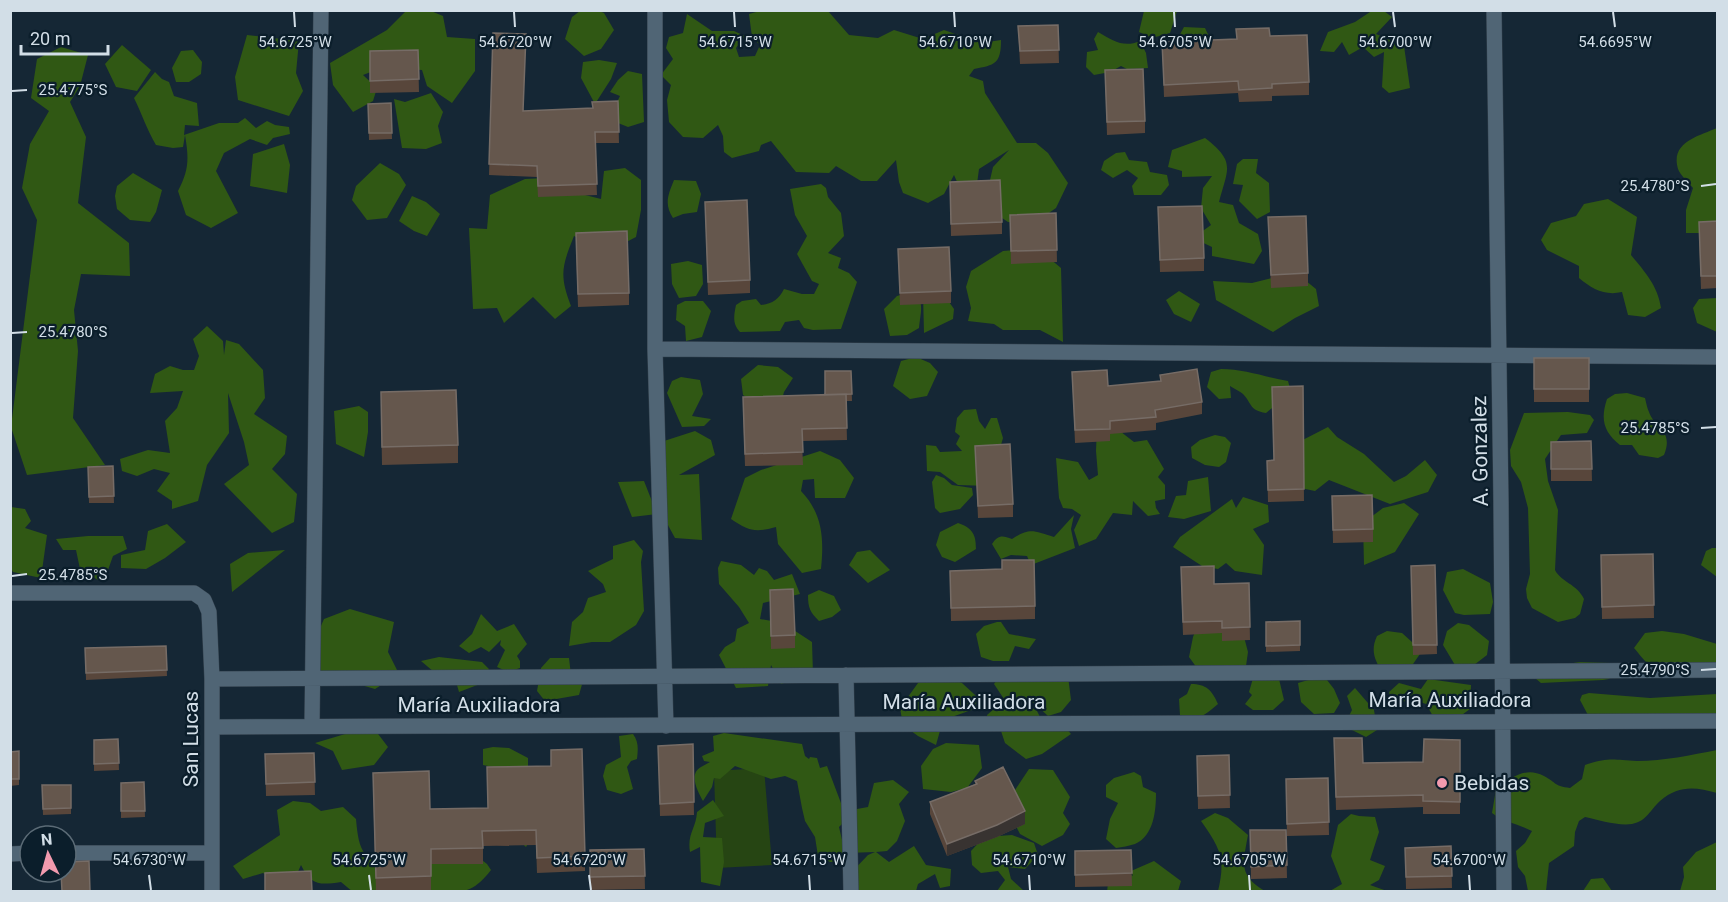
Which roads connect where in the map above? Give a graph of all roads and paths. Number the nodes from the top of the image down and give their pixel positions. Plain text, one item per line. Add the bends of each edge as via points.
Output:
1 (321, 10) edge
2 (655, 10) edge
3 (1494, 10) edge
4 (655, 349) junction
5 (1500, 355) junction
6 (1718, 357) edge
7 (10, 593) edge
8 (1718, 670) edge
9 (1503, 671) junction
10 (846, 675) junction
11 (666, 676) junction
12 (311, 678) junction
13 (212, 679) junction
14 (1503, 721) junction
15 (1718, 721) edge
16 (847, 724) junction
17 (312, 726) junction
18 (666, 726) junction
19 (212, 727) junction
20 (212, 853) junction
21 (78, 854) edge
22 (212, 891) edge
23 (851, 891) edge
24 (1504, 891) edge

1 - 12 street
2 - 4 street
3 - 5 street, A. Gonzalez
4 - 5 street
4 - 11 street
5 - 6 street
5 - 9 street, A. Gonzalez
7 - 13 street, San Lucas via 194,593 204,600 209,612
8 - 9 street, María Auxiliadora
9 - 10 street, María Auxiliadora
9 - 14 street, A. Gonzalez
10 - 11 street, María Auxiliadora
10 - 16 street
11 - 12 street, María Auxiliadora
11 - 18 street
12 - 13 street, María Auxiliadora
12 - 17 street
13 - 19 street, San Lucas
14 - 15 street, María Auxiliadora
14 - 16 street, María Auxiliadora
14 - 24 street, A. Gonzalez
16 - 18 street, María Auxiliadora
16 - 23 street
17 - 18 street, María Auxiliadora
17 - 19 street, María Auxiliadora
19 - 20 street, San Lucas
20 - 21 street
20 - 22 street, San Lucas

